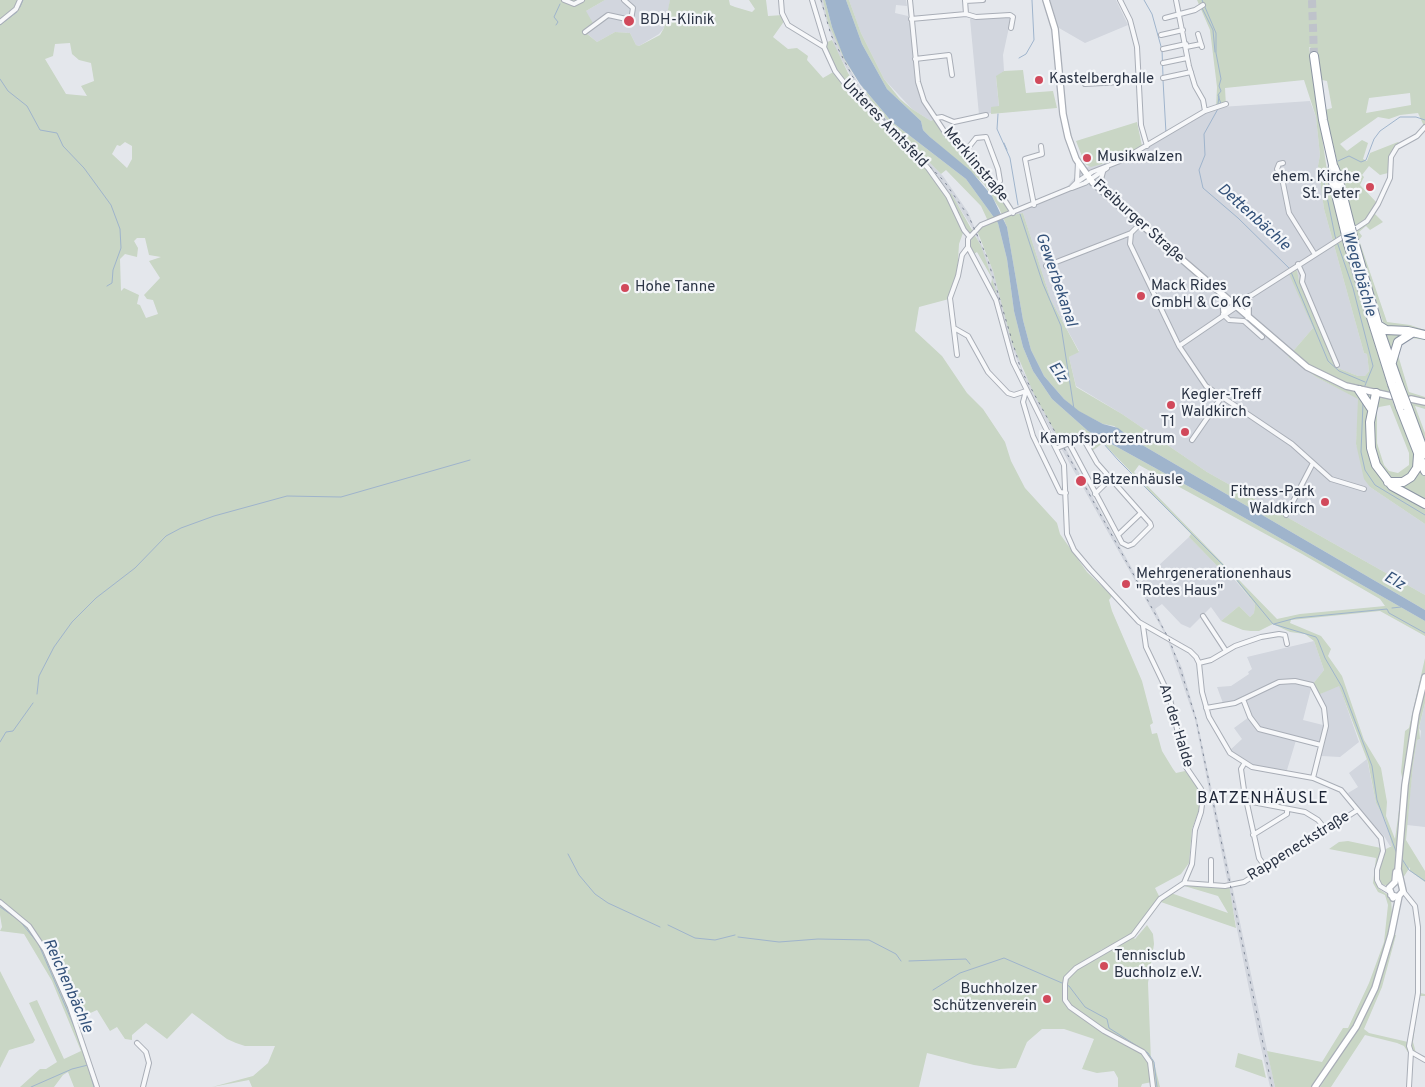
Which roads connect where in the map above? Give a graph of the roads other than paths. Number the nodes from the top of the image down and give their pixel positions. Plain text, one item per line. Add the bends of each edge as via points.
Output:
1 (20, 0) edge
2 (564, 0) edge
3 (582, 0) edge
4 (624, 0) edge
5 (781, 0) edge
6 (812, 0) edge
7 (910, 0) edge
8 (983, 0) edge
9 (1046, 0) edge
10 (1120, 0) edge
11 (1176, 0) edge
12 (965, 1) edge
13 (1203, 5) dead end
14 (966, 14) junction
15 (1178, 15) junction
16 (1166, 18) dead end
17 (911, 19) junction
18 (0, 22) edge
19 (1011, 28) dead end
20 (1183, 30) junction
21 (586, 32) dead end
22 (1198, 34) dead end
23 (1161, 36) dead end
24 (1186, 46) junction
25 (824, 47) junction
26 (1163, 49) dead end
27 (1314, 56) tunnel mouth
28 (915, 58) junction
29 (1188, 58) junction
30 (1164, 63) dead end
31 (1191, 72) junction
32 (952, 75) dead end
33 (1163, 78) dead end
34 (1139, 81) junction
35 (1085, 84) dead end
36 (1226, 104) dead end
37 (1205, 112) junction
38 (986, 115) dead end
39 (936, 118) junction
40 (1425, 127) edge
41 (1041, 146) dead end
42 (1147, 146) junction
43 (964, 153) junction
44 (1078, 162) junction
45 (1283, 163) dead end
46 (1108, 167) junction
47 (1103, 172) junction
48 (1088, 178) junction
49 (1077, 182) junction
50 (995, 185) junction
51 (1071, 188) junction
52 (1103, 193) junction
53 (1034, 205) junction
54 (1011, 214) junction
55 (1139, 225) junction
56 (1345, 232) junction
57 (1131, 234) junction
58 (970, 236) junction
59 (1351, 242) junction
60 (968, 247) junction
61 (1314, 253) junction
62 (1298, 264) junction
63 (1046, 266) dead end
64 (1223, 296) junction
65 (1249, 297) junction
66 (1235, 306) junction
67 (1223, 313) junction
68 (1248, 317) junction
69 (1378, 325) junction
70 (954, 328) junction
71 (1412, 332) junction
72 (1425, 336) edge
73 (1262, 337) dead end
74 (1178, 346) junction
75 (957, 355) dead end
76 (1392, 364) junction
77 (1337, 365) dead end
78 (1396, 385) junction
79 (1359, 390) junction
80 (1026, 391) junction
81 (1374, 393) junction
82 (1391, 396) dead end
83 (1221, 398) junction
84 (1411, 399) dead end
85 (1425, 402) edge
86 (1370, 406) junction
87 (1192, 440) dead end
88 (1069, 443) junction
89 (1057, 448) junction
90 (1422, 454) edge
91 (1313, 463) junction
92 (1425, 471) edge
93 (1110, 479) junction
94 (1387, 482) junction
95 (1364, 489) dead end
96 (1066, 493) junction
97 (1095, 494) junction
98 (1425, 504) edge
99 (1141, 513) junction
100 (1286, 515) dead end
101 (1118, 535) junction
102 (1203, 616) dead end
103 (1143, 626) junction
104 (1287, 644) dead end
105 (1226, 651) junction
106 (1199, 663) junction
107 (1425, 677) edge
108 (1243, 699) junction
109 (1206, 708) junction
110 (1321, 744) junction
111 (1244, 764) junction
112 (1313, 778) junction
113 (1247, 801) junction
114 (1287, 809) junction
115 (1356, 811) junction
116 (1326, 830) junction
117 (1254, 835) junction
118 (1211, 860) dead end
119 (1266, 868) junction
120 (1398, 869) junction
121 (1184, 883) junction
122 (1400, 884) junction
123 (1212, 885) junction
124 (1389, 889) junction
125 (1401, 894) junction
126 (0, 902) edge
127 (1395, 910) junction
128 (137, 1043) dead end
129 (1412, 1052) junction
130 (1425, 1060) edge
131 (97, 1087) edge
132 (142, 1087) edge
133 (1153, 1087) edge
134 (1315, 1087) edge
135 (1409, 1087) edge

1 - 18 street via 16,9
2 - 3 street via 574,4
4 - 21 street via 633,8 631,20 608,15
5 - 25 street via 782,13 788,25
6 - 25 street, Unteres Amtsfeld
7 - 17 street, Merklinstraße
8 - 12 street
9 - 44 street, Freiburger Straße via 1054,26 1065,124
10 - 34 street via 1134,34
11 - 15 street
12 - 14 street
13 - 15 street
14 - 17 street
14 - 19 street via 976,17 1012,15
15 - 16 street
15 - 20 street
17 - 28 street, Merklinstraße
20 - 23 street
20 - 24 street
22 - 24 street via 1201,45
24 - 26 street
24 - 29 street
25 - 58 street, Unteres Amtsfeld via 835,71 849,89 928,168
27 - 56 highway via 1333,164 1332,178
28 - 32 street via 949,55
28 - 39 street, Merklinstraße via 920,92
29 - 30 street
29 - 31 street
31 - 33 street
31 - 37 street
34 - 35 street
34 - 42 street via 1141,125
36 - 37 street
37 - 42 street
38 - 39 street, Merklinstraße via 961,121
39 - 43 street, Merklinstraße
40 - 56 street via 1417,136 1397,147 1392,157 1392,172 1367,221
41 - 53 street via 1042,154 1025,159
42 - 46 street
43 - 50 street, Merklinstraße
43 - 50 street via 976,138 986,137 998,169 1000,181
44 - 48 street, Freiburger Straße
44 - 49 street
45 - 61 street via 1277,169 1289,213
46 - 47 street
46 - 48 street
47 - 48 street
47 - 52 street via 1100,183
48 - 49 street
48 - 51 street
48 - 52 street, Freiburger Straße
49 - 51 street
50 - 54 street, Merklinstraße
51 - 53 street
52 - 55 street, Freiburger Straße
53 - 54 street
54 - 58 street via 987,222
55 - 57 street
55 - 64 street, Freiburger Straße
56 - 59 highway, bridge
56 - 61 street via 1335,242
57 - 63 street
57 - 74 street via 1130,244
58 - 60 street
59 - 69 highway
59 - 78 highway
60 - 70 street via 962,255 950,298
60 - 80 street via 996,300 1013,362
61 - 62 street
62 - 65 street
62 - 77 street via 1302,282
64 - 66 street, Freiburger Straße
64 - 67 street
65 - 66 street
65 - 68 street
66 - 67 street
66 - 68 street, Freiburger Straße
67 - 73 street via 1229,320 1244,321
67 - 74 street
68 - 79 street, Freiburger Straße via 1307,367
69 - 71 highway via 1386,330
69 - 76 highway
70 - 75 street
70 - 80 street via 968,336 988,372 1008,393 1014,395
71 - 72 highway
71 - 76 highway via 1396,345
74 - 83 street via 1206,386
76 - 78 highway
78 - 90 highway, bridge
79 - 81 street, Freiburger Straße
79 - 86 highway
80 - 89 street
80 - 96 street via 1023,402 1033,436 1060,492
81 - 82 street, Freiburger Straße
81 - 86 highway
83 - 87 street
83 - 91 street via 1292,444
84 - 85 street
86 - 94 highway via 1372,454
88 - 89 street
88 - 93 street via 1084,440
88 - 97 street
89 - 96 street via 1065,468
90 - 92 highway
90 - 94 highway via 1412,477 1403,482
91 - 95 street via 1335,482
91 - 100 street
93 - 97 street
93 - 99 street
94 - 98 highway
96 - 103 street via 1065,525 1074,550
97 - 101 street
99 - 101 street
99 - 101 street via 1151,526 1138,540 1124,545
102 - 105 street
103 - 106 street via 1190,651
103 - 121 street, An der Halde via 1146,647 1169,695 1186,767 1203,797 1195,830 1192,864
104 - 105 street via 1285,635 1279,634 1242,643
105 - 106 street
106 - 109 street
107 - 120 street via 1410,750
108 - 109 street via 1225,706
108 - 110 street via 1259,729
108 - 110 street via 1279,682 1312,684 1324,708 1326,726
109 - 111 street via 1230,753
110 - 112 street
111 - 112 street
111 - 113 street via 1241,769
112 - 115 street via 1341,790
113 - 114 street
113 - 117 street
114 - 116 street via 1312,815
114 - 117 street via 1287,814
115 - 116 street, Rappeneckstraße
115 - 124 street via 1375,830 1383,844 1376,875 1378,884
116 - 119 street, Rappeneckstraße
117 - 119 street via 1259,858
118 - 123 street
119 - 123 street, Rappeneckstraße via 1239,884
120 - 122 street
120 - 124 street
121 - 123 street, Rappeneckstraße
121 - 133 street via 1160,899 1129,938 1076,968 1066,978 1065,984 1065,1000 1070,1007 1143,1052 1150,1062
122 - 124 street
122 - 125 street
124 - 125 street
124 - 127 street
125 - 127 street
125 - 129 street via 1415,906 1418,927 1418,993 1409,1046
126 - 131 street via 29,926 45,950 70,1007
127 - 134 street via 1381,970 1356,1027
128 - 132 street via 146,1052 149,1063
129 - 130 street
129 - 135 street

